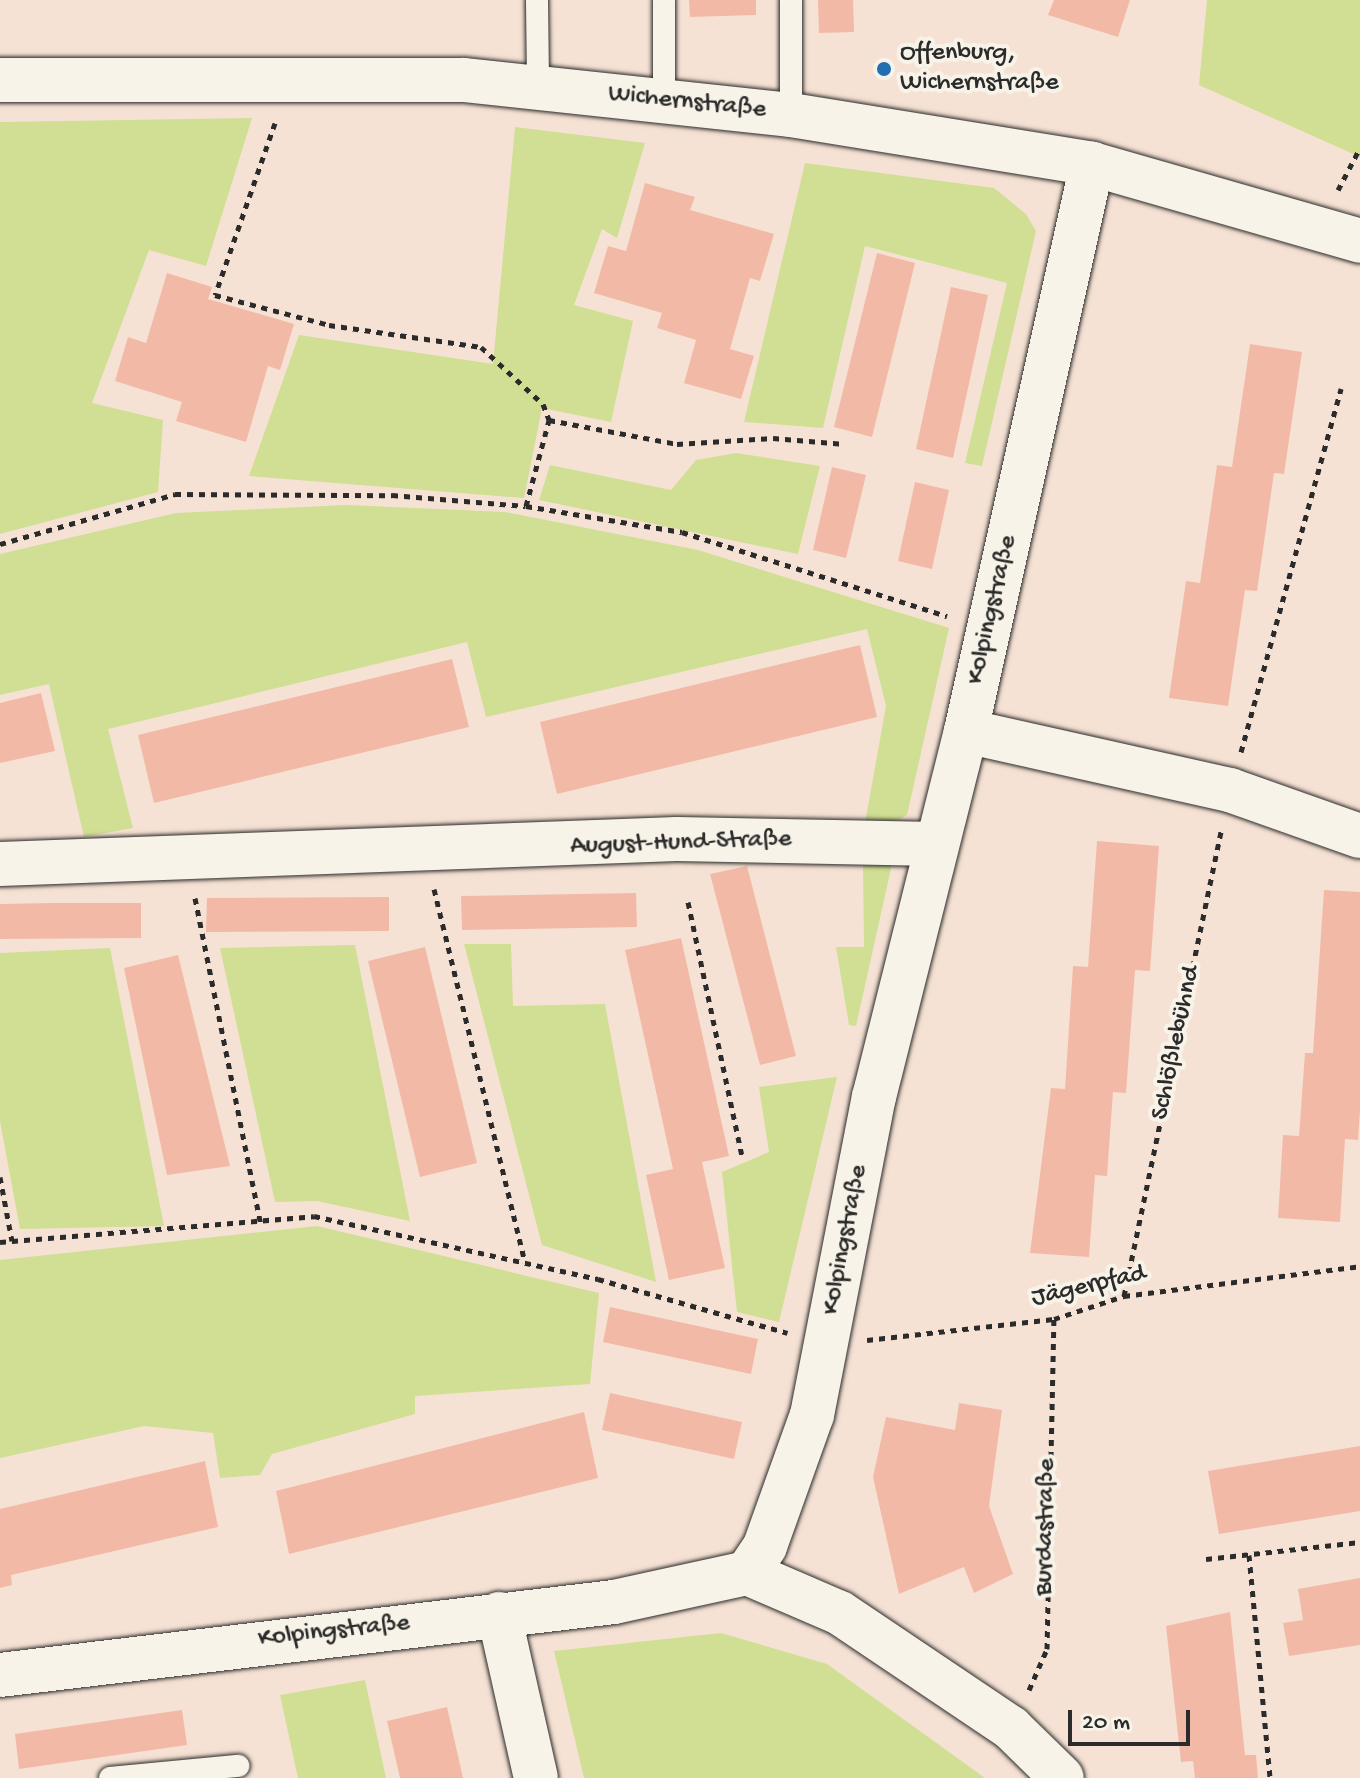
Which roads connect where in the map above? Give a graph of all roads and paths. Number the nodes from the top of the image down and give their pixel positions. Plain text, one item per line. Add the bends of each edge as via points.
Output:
1 (537, 0) edge
2 (664, 0) edge
3 (791, 0) edge
4 (291, 75) junction
5 (0, 80) edge
6 (538, 86) junction
7 (664, 100) junction
8 (791, 115) junction
9 (1360, 148) edge
10 (1092, 164) junction
11 (1341, 234) edge
12 (1341, 389) dead end
13 (549, 420) junction
14 (845, 444) dead end
15 (526, 506) junction
16 (0, 544) edge
17 (986, 629) junction
18 (966, 731) junction
19 (1230, 790) junction
20 (1360, 836) edge
21 (937, 844) junction
22 (425, 849) junction
23 (188, 861) junction
24 (0, 864) edge
25 (688, 902) dead end
26 (742, 1155) dead end
27 (0, 1177) edge
28 (261, 1225) junction
29 (12, 1241) junction
30 (0, 1242) edge
31 (525, 1262) junction
32 (1360, 1266) edge
33 (1124, 1296) junction
34 (1054, 1319) junction
35 (826, 1344) junction
36 (1360, 1542) edge
37 (1249, 1555) junction
38 (1206, 1559) dead end
39 (747, 1573) junction
40 (499, 1614) junction
41 (0, 1675) edge
42 (1011, 1728) junction
43 (238, 1766) dead end
44 (110, 1778) edge
45 (536, 1778) edge
46 (1062, 1778) edge
47 (1270, 1778) edge

1 - 6 lane
2 - 7 lane
3 - 8 lane
4 - 5 street, Wichernstraße
4 - 6 street, Wichernstraße
4 - 13 path via 215,295 329,325 481,347 543,404
6 - 7 street, Wichernstraße
7 - 8 street, Wichernstraße
8 - 10 street, Wichernstraße
9 - 11 path
10 - 11 street, Wichernstraße
10 - 17 street, Kolpingstraße
12 - 19 path, Schlößlebühnd
13 - 14 path via 677,444 773,438
13 - 15 path
15 - 16 path via 392,495 175,494
15 - 17 path via 682,532
17 - 18 street, Kolpingstraße
18 - 19 street
18 - 21 street, Kolpingstraße
19 - 20 street
19 - 33 path, Schlößlebühnd
21 - 22 street, August-Hund-Straße via 677,839
21 - 35 street, Kolpingstraße via 874,1097
22 - 23 street, August-Hund-Straße
22 - 31 path
23 - 24 street, August-Hund-Straße
23 - 28 path
25 - 26 path
27 - 29 path
28 - 29 path
28 - 31 path via 314,1216
29 - 30 path
31 - 35 path
32 - 33 path, Jägerpfad
33 - 34 path, Jägerpfad
34 - 35 path, Jägerpfad
34 - 42 path, Burdastraße via 1047,1649
35 - 39 street, Kolpingstraße via 788,1488
36 - 37 path
37 - 38 path
37 - 47 path
39 - 40 street, Kolpingstraße via 614,1602
39 - 42 street via 840,1613
40 - 41 street, Kolpingstraße
40 - 45 street
42 - 46 street
43 - 44 lane

